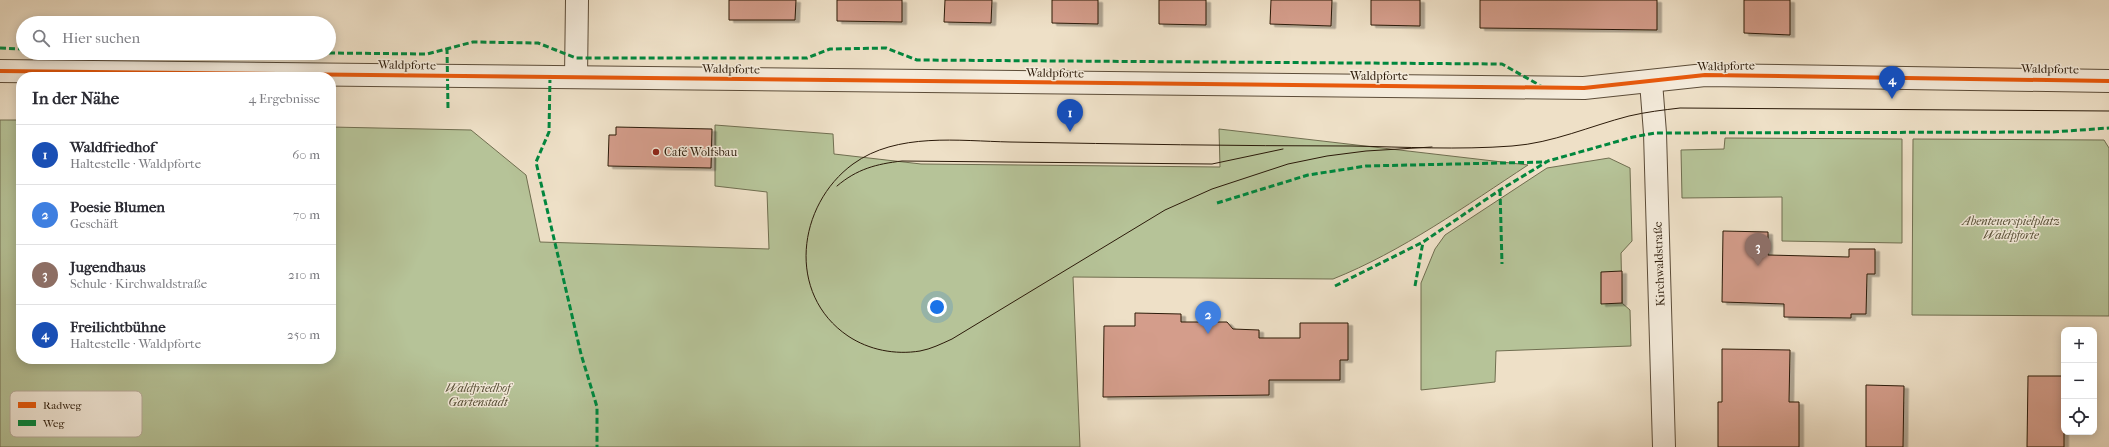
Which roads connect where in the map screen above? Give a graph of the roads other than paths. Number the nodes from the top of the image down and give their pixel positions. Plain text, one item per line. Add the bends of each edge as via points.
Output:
1 (577, 0) edge
2 (0, 71) edge
3 (96, 72) edge
4 (336, 74) edge
5 (576, 77) junction
6 (2109, 81) edge
7 (1651, 82) junction
8 (1664, 447) edge

1 - 5 street
2 - 3 street, Waldpforte
4 - 5 street, Waldpforte
5 - 7 street, Waldpforte via 1584,88
6 - 7 street, Waldpforte via 1712,75
7 - 8 street, Kirchwaldstraße via 1655,133

